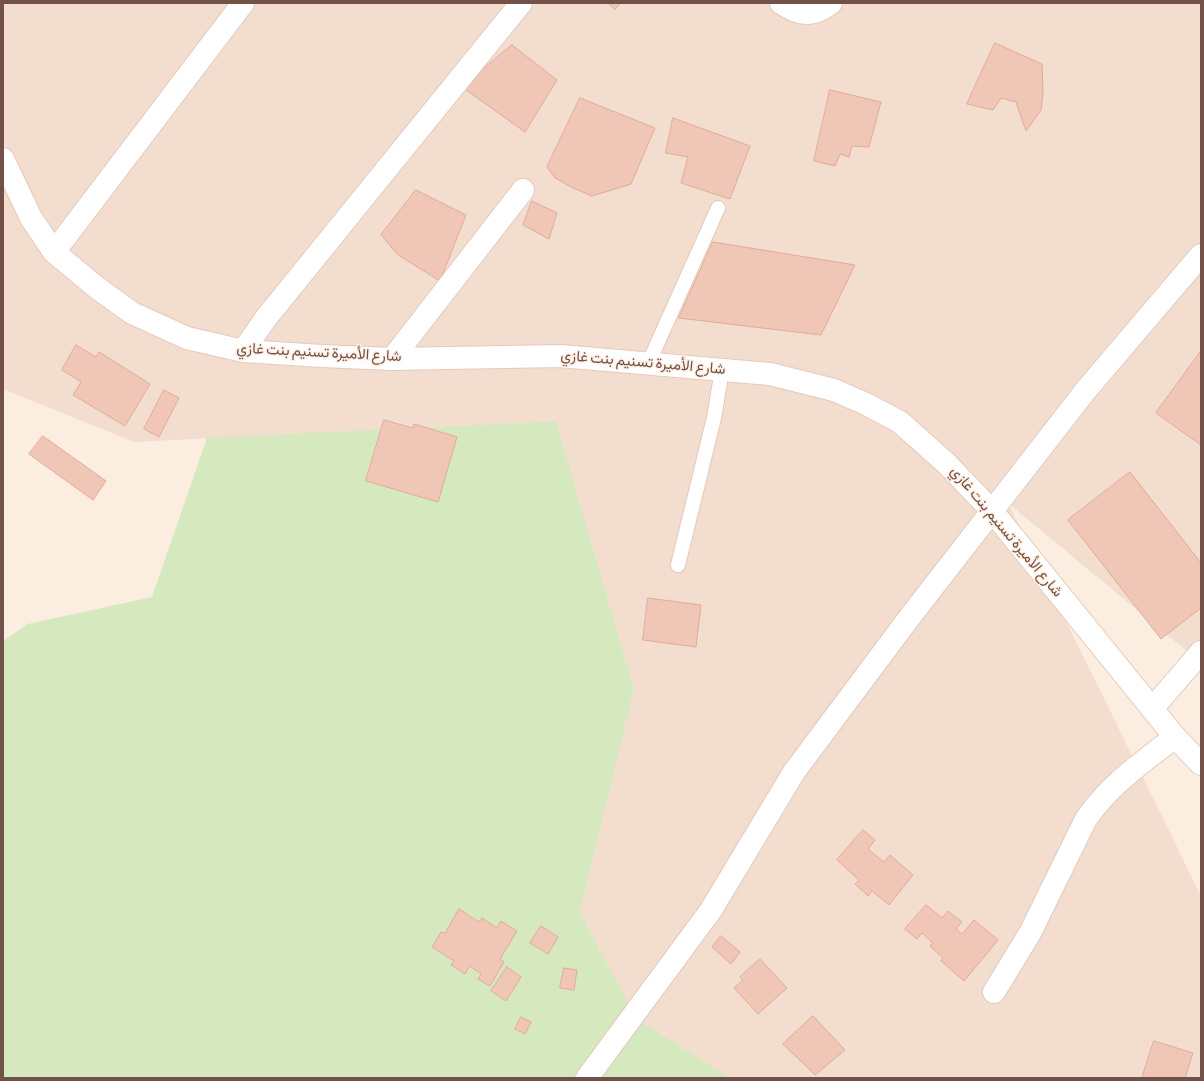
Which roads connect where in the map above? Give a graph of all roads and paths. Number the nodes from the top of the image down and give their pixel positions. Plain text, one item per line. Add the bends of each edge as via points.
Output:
1 (243, 3) edge
2 (521, 3) edge
3 (781, 3) edge
4 (831, 3) edge
5 (3, 159) edge
6 (523, 190) dead end
7 (718, 208) dead end
8 (54, 252) junction
9 (1201, 255) edge
10 (243, 351) junction
11 (392, 359) junction
12 (649, 362) junction
13 (722, 370) junction
14 (992, 511) junction
15 (678, 565) dead end
16 (1201, 652) edge
17 (1152, 708) junction
18 (1175, 737) junction
19 (1201, 764) edge
20 (994, 992) dead end
21 (587, 1078) edge

1 - 8 street
2 - 10 street via 276,306
3 - 4 street via 792,10 806,13 813,13
5 - 8 street, شارع الأميرة تسنيم بنت غازي via 31,218
6 - 11 street
7 - 12 lane
8 - 10 street, شارع الأميرة تسنيم بنت غازي via 132,313 187,338
9 - 14 street via 1086,390
10 - 11 street, شارع الأميرة تسنيم بنت غازي
11 - 12 street, شارع الأميرة تسنيم بنت غازي via 560,356
12 - 13 street, شارع الأميرة تسنيم بنت غازي
13 - 14 street, شارع الأميرة تسنيم بنت غازي via 770,374 834,390 866,404 906,428 947,464
13 - 15 lane via 714,418
14 - 17 street, شارع الأميرة تسنيم بنت غازي
14 - 21 street via 794,772 711,910
16 - 17 street
17 - 18 street, شارع الأميرة تسنيم بنت غازي
18 - 19 street, شارع الأميرة تسنيم بنت غازي
18 - 20 street via 1111,788 1095,805 1086,818 1030,933

